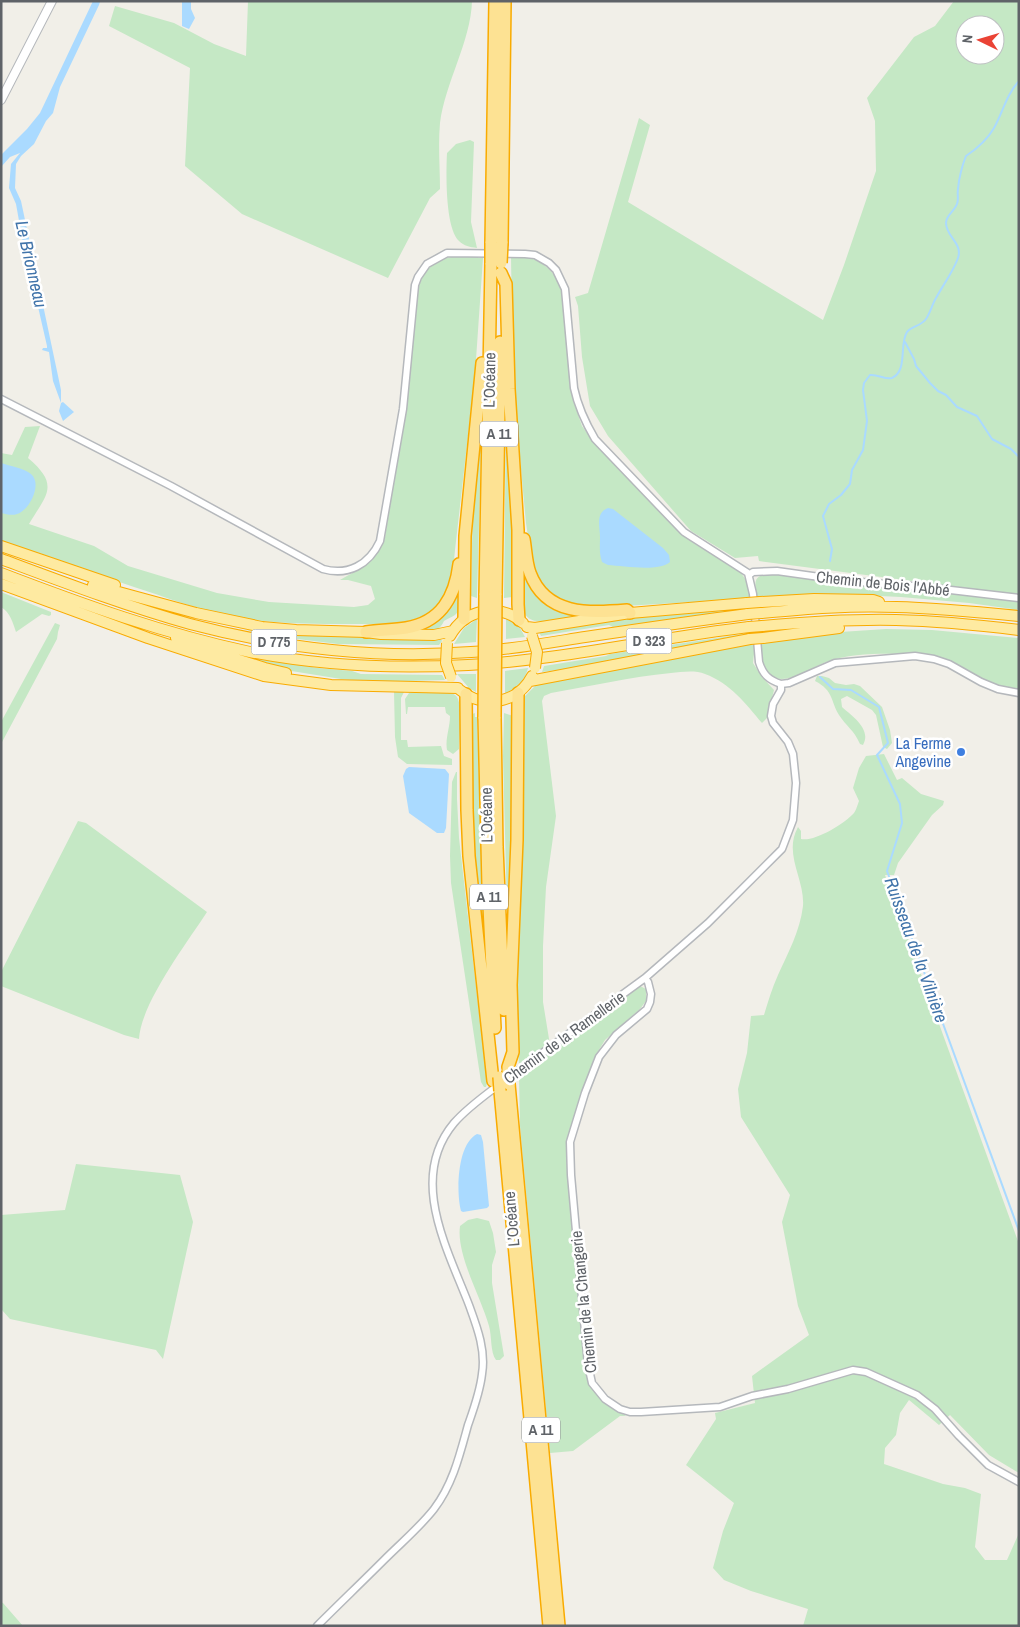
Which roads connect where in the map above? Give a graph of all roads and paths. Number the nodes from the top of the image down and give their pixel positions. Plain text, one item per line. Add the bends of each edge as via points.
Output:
1 (52, 1) edge
2 (495, 1) edge
3 (505, 1) edge
4 (1, 100) edge
5 (497, 243) junction
6 (498, 266) junction
7 (490, 295) junction
8 (1, 399) edge
9 (516, 500) junction
10 (465, 536) junction
11 (1, 546) edge
12 (1, 559) edge
13 (1, 573) edge
14 (749, 575) junction
15 (48, 576) junction
16 (1, 584) edge
17 (491, 595) junction
18 (1019, 598) edge
19 (162, 604) junction
20 (760, 607) junction
21 (630, 613) junction
22 (1019, 616) edge
23 (464, 619) junction
24 (897, 620) junction
25 (526, 628) junction
26 (160, 629) junction
27 (1019, 630) edge
28 (453, 631) junction
29 (366, 632) junction
30 (510, 648) joint
31 (510, 661) joint
32 (530, 681) junction
33 (781, 684) junction
34 (351, 685) junction
35 (462, 691) junction
36 (1019, 693) edge
37 (518, 694) junction
38 (645, 978) junction
39 (503, 1078) junction
40 (1019, 1482) edge
41 (317, 1626) edge
42 (549, 1626) edge
43 (559, 1626) edge

1 - 4 street
2 - 5 highway, L’Océane / A 11
3 - 5 highway, L’Océane / A 11
5 - 6 highway, L’Océane / A 11, bridge
6 - 7 highway, L’Océane / A 11
6 - 9 highway via 506,284
6 - 17 highway, L’Océane / A 11
7 - 10 highway via 484,307 479,407
7 - 17 highway, L’Océane / A 11
8 - 14 street via 171,486 322,569 350,570 365,563 380,541 403,409 418,277 427,264 447,253 534,255 549,262 565,289 576,396 582,416 595,439 684,532
9 - 21 highway via 521,511 530,574 547,598 574,610 627,610
9 - 25 highway via 518,604
10 - 23 highway
10 - 29 highway via 455,586 438,613 416,626
11 - 19 highway
12 - 15 highway, D 775
13 - 26 highway, D 775
14 - 18 street, Chemin de Bois l'Abbé via 777,571
14 - 33 street via 759,662 767,678
15 - 19 highway via 63,576
15 - 30 highway, D 775 via 164,616 286,644 353,652 414,654
16 - 34 highway via 148,638 256,673 291,681
17 - 39 highway, L’Océane / A 11, bridge via 490,918
19 - 29 highway via 262,627
20 - 21 highway, bridge via 747,603
20 - 22 highway, D 323 via 894,606
20 - 30 highway, D 323, bridge via 748,614
21 - 25 highway
23 - 25 highway via 490,610 506,613
23 - 28 highway
24 - 27 highway, D 323
24 - 31 highway, D 323, bridge via 749,627
24 - 32 highway, bridge via 880,625 750,639
25 - 32 highway, bridge via 537,652
26 - 31 highway, D 775 via 250,652 343,664 413,667
26 - 34 highway via 184,643 265,668
28 - 29 highway via 434,636
28 - 35 highway, bridge via 447,644 446,663 450,677
32 - 37 highway
33 - 36 street via 835,663 915,656 942,662 998,689
33 - 38 street, Chemin de la Ramellerie via 771,716 793,754 796,783 792,820 782,849
34 - 35 highway
35 - 37 highway via 492,702
35 - 39 highway via 470,856
37 - 39 highway via 517,840 511,985 513,1052
38 - 40 street, Chemin de la Changerie via 651,994 647,1009 616,1035 599,1057 570,1142 588,1365 597,1390 612,1405 630,1412 690,1410 720,1407 853,1370 866,1372 917,1395 935,1409 988,1464
38 - 41 street, Chemin de la Ramellerie via 466,1110 447,1132 436,1156 433,1204 480,1340 483,1373 479,1390 452,1478 435,1508
39 - 42 highway, L’Océane / A 11
39 - 43 highway, L’Océane / A 11

